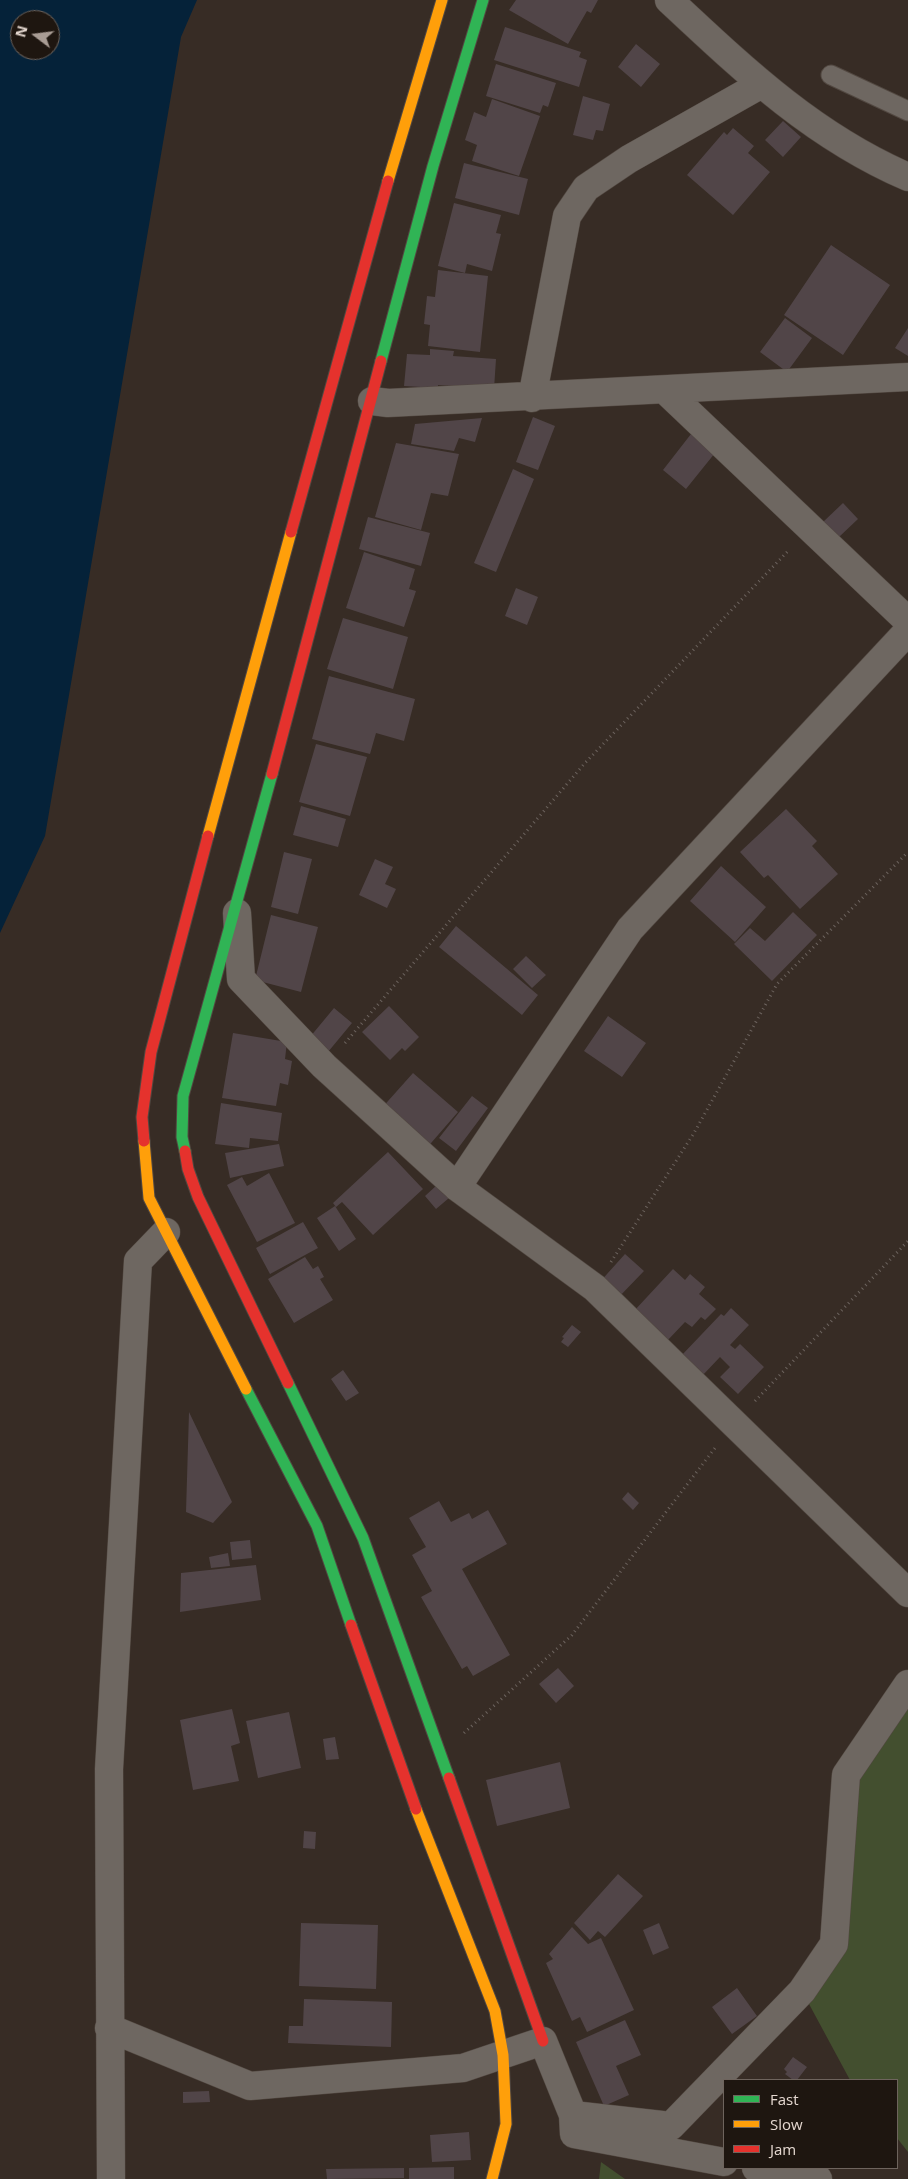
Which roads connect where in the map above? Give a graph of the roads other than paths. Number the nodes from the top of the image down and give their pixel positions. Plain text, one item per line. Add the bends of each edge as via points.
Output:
1 (442, 0) edge
2 (483, 0) edge
3 (669, 0) edge
4 (831, 75) dead end
5 (760, 85) junction
6 (908, 111) edge
7 (908, 177) edge
8 (908, 378) edge
9 (666, 390) junction
10 (532, 398) junction
11 (372, 401) junction
12 (908, 621) edge
13 (908, 631) edge
14 (237, 906) junction
15 (457, 1187) junction
16 (166, 1232) junction
17 (908, 1593) edge
18 (908, 1684) edge
19 (109, 2028) junction
20 (543, 2041) junction
21 (503, 2055) junction
22 (573, 2115) junction
23 (723, 2162) edge
24 (762, 2169) edge
25 (111, 2179) edge
26 (492, 2179) edge
27 (818, 2179) edge

1 - 16 street via 336,366 151,1052 142,1117 149,1198
2 - 11 street via 433,166
3 - 5 street
4 - 6 lane
5 - 7 street via 835,139
5 - 10 street via 629,159 586,188 566,216
8 - 9 street
9 - 10 street
9 - 12 street
10 - 11 street
11 - 14 street
13 - 15 street via 630,929
14 - 15 street via 241,979 324,1066
14 - 20 street via 183,1096 182,1137 188,1169 198,1197 363,1538
15 - 17 street via 595,1288
16 - 19 street via 138,1261 109,1769
16 - 21 street via 317,1526 402,1776 495,2011
18 - 22 street via 846,1775 834,1944 802,1991 671,2126
19 - 21 street via 250,2086 463,2068
19 - 25 street
20 - 21 street
20 - 22 street
21 - 26 street via 506,2124
22 - 23 street via 574,2134
24 - 27 street

